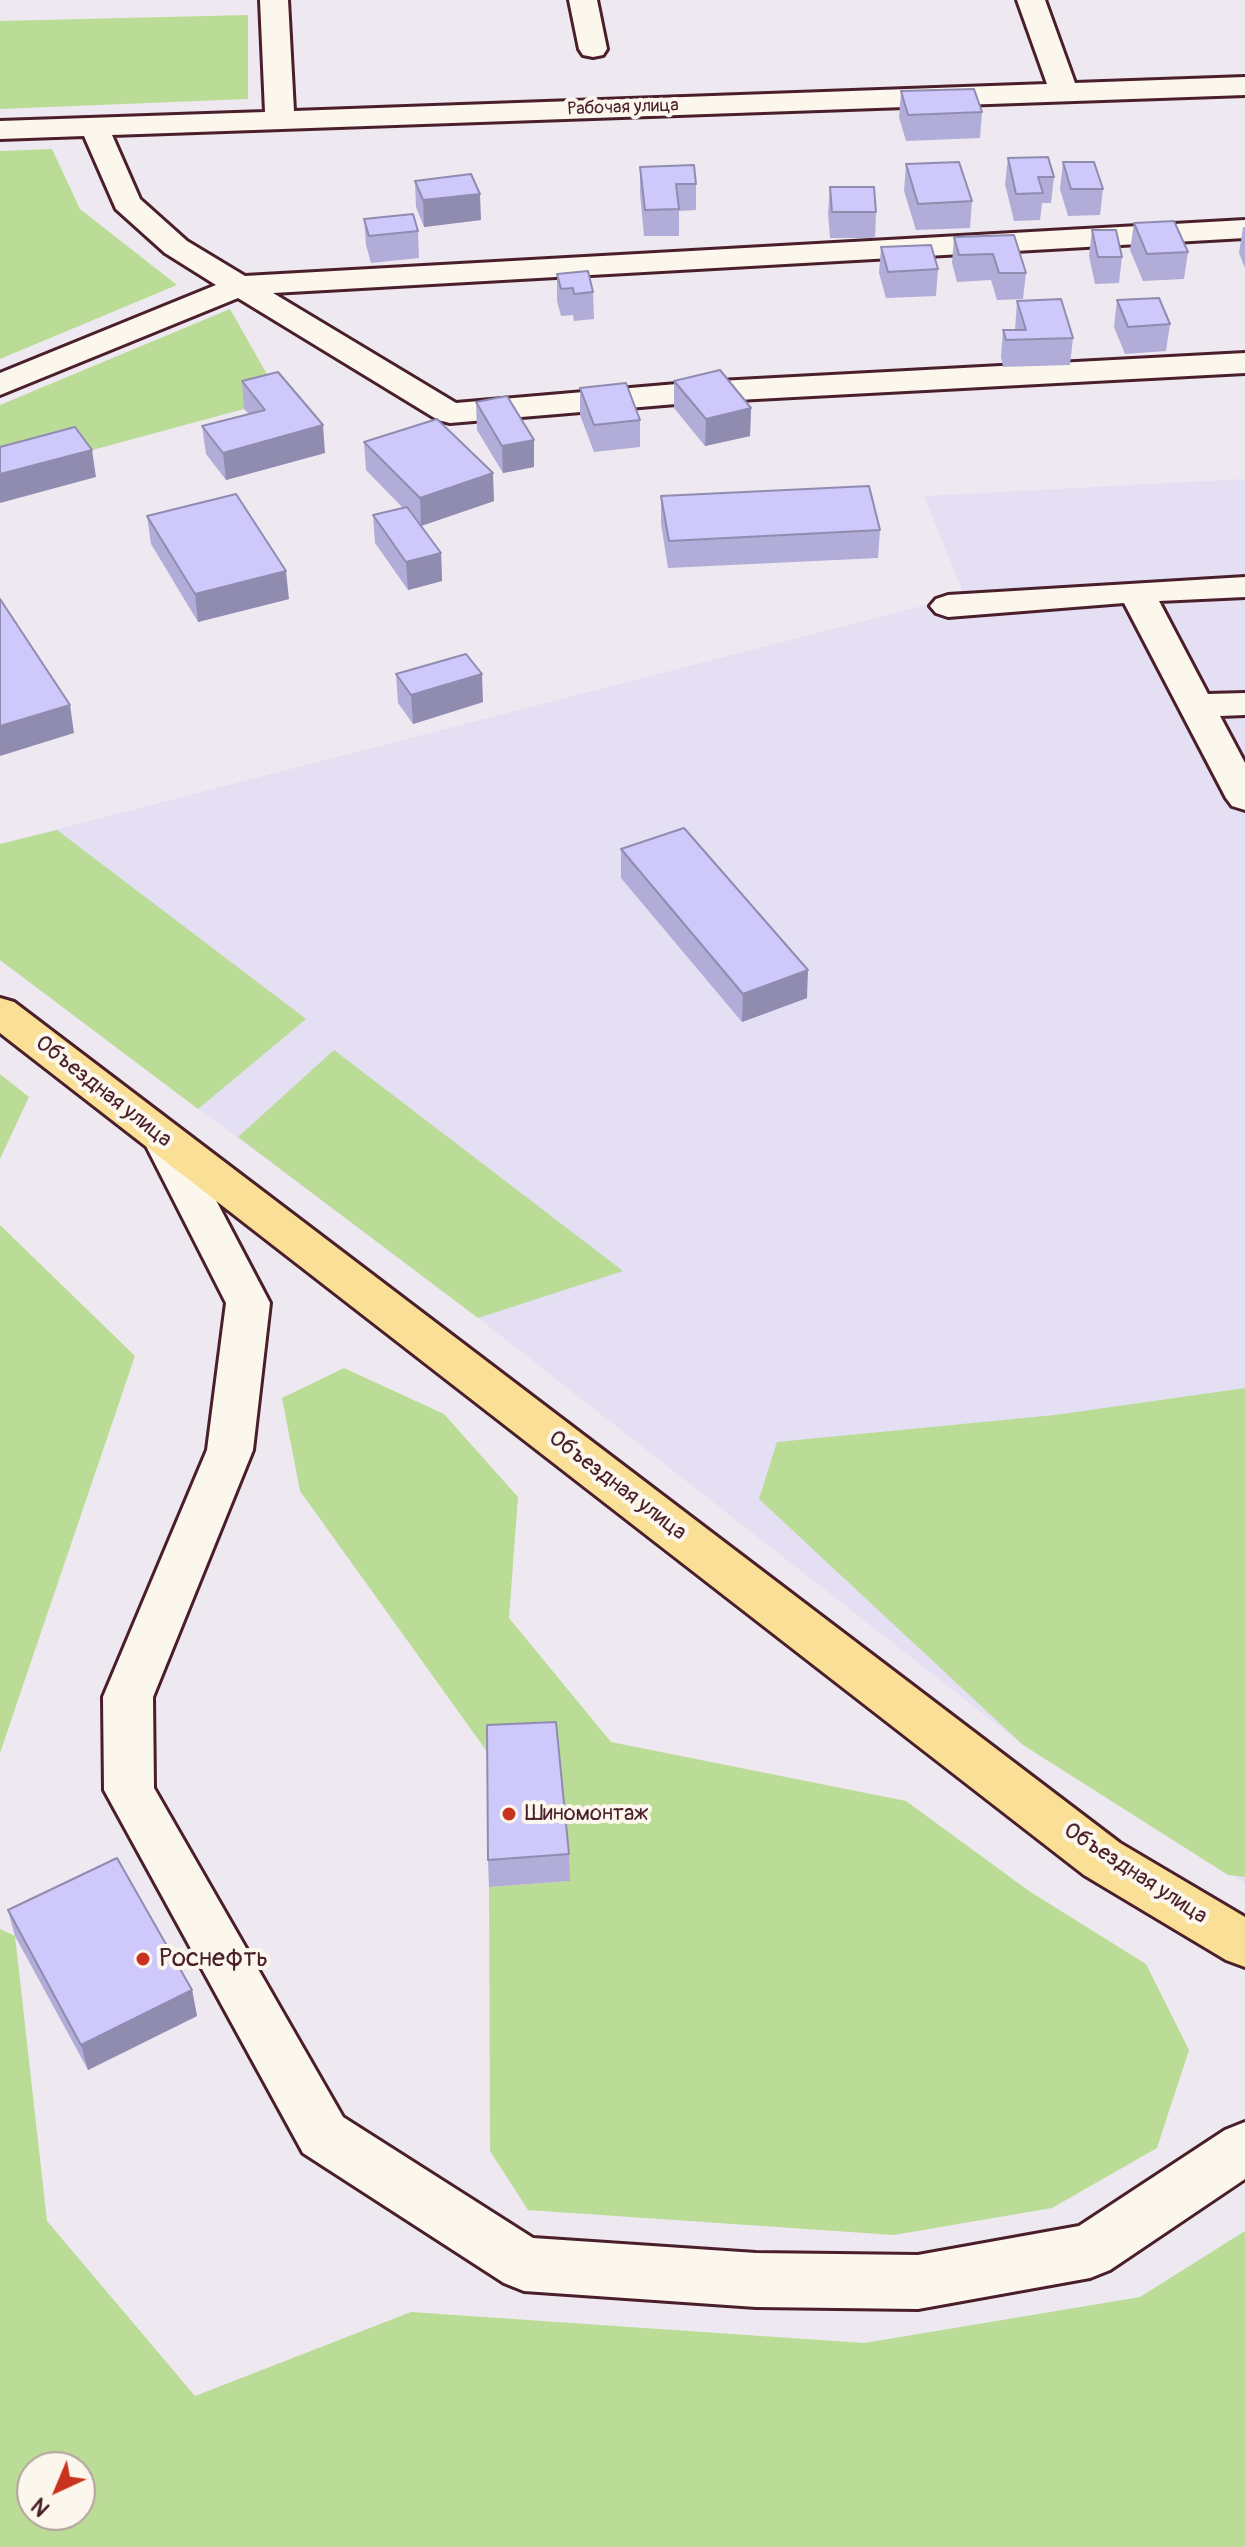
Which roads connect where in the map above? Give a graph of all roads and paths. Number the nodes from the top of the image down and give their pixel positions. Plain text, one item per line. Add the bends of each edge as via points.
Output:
1 (274, 0) edge
2 (583, 0) edge
3 (1031, 0) edge
4 (593, 49) dead end
5 (1245, 86) edge
6 (1064, 92) junction
7 (280, 120) junction
8 (94, 126) junction
9 (0, 130) edge
10 (1245, 229) edge
11 (242, 285) junction
12 (1245, 363) edge
13 (0, 385) edge
14 (1245, 587) edge
15 (1136, 592) junction
16 (948, 606) dead end
17 (1245, 704) edge
18 (1196, 706) junction
19 (1245, 798) edge
20 (0, 1012) edge
21 (163, 1138) junction
22 (1245, 1944) edge
23 (1245, 2148) edge

1 - 7 street
2 - 4 street
3 - 6 street
5 - 6 street, Рабочая улица
6 - 7 street, Рабочая улица
7 - 8 street, Рабочая улица
8 - 9 street, Рабочая улица
8 - 11 street via 127,203 176,247
10 - 11 street
11 - 12 street via 450,413 700,392
11 - 13 street
14 - 15 street
15 - 16 street
15 - 18 street
17 - 18 street
18 - 19 street
20 - 21 main road, Объездная улица
21 - 22 main road, Объездная улица via 1102,1859
21 - 23 street via 248,1303 230,1450 128,1697 129,1790 323,2135 524,2264 770,2280 918,2282 1090,2251

